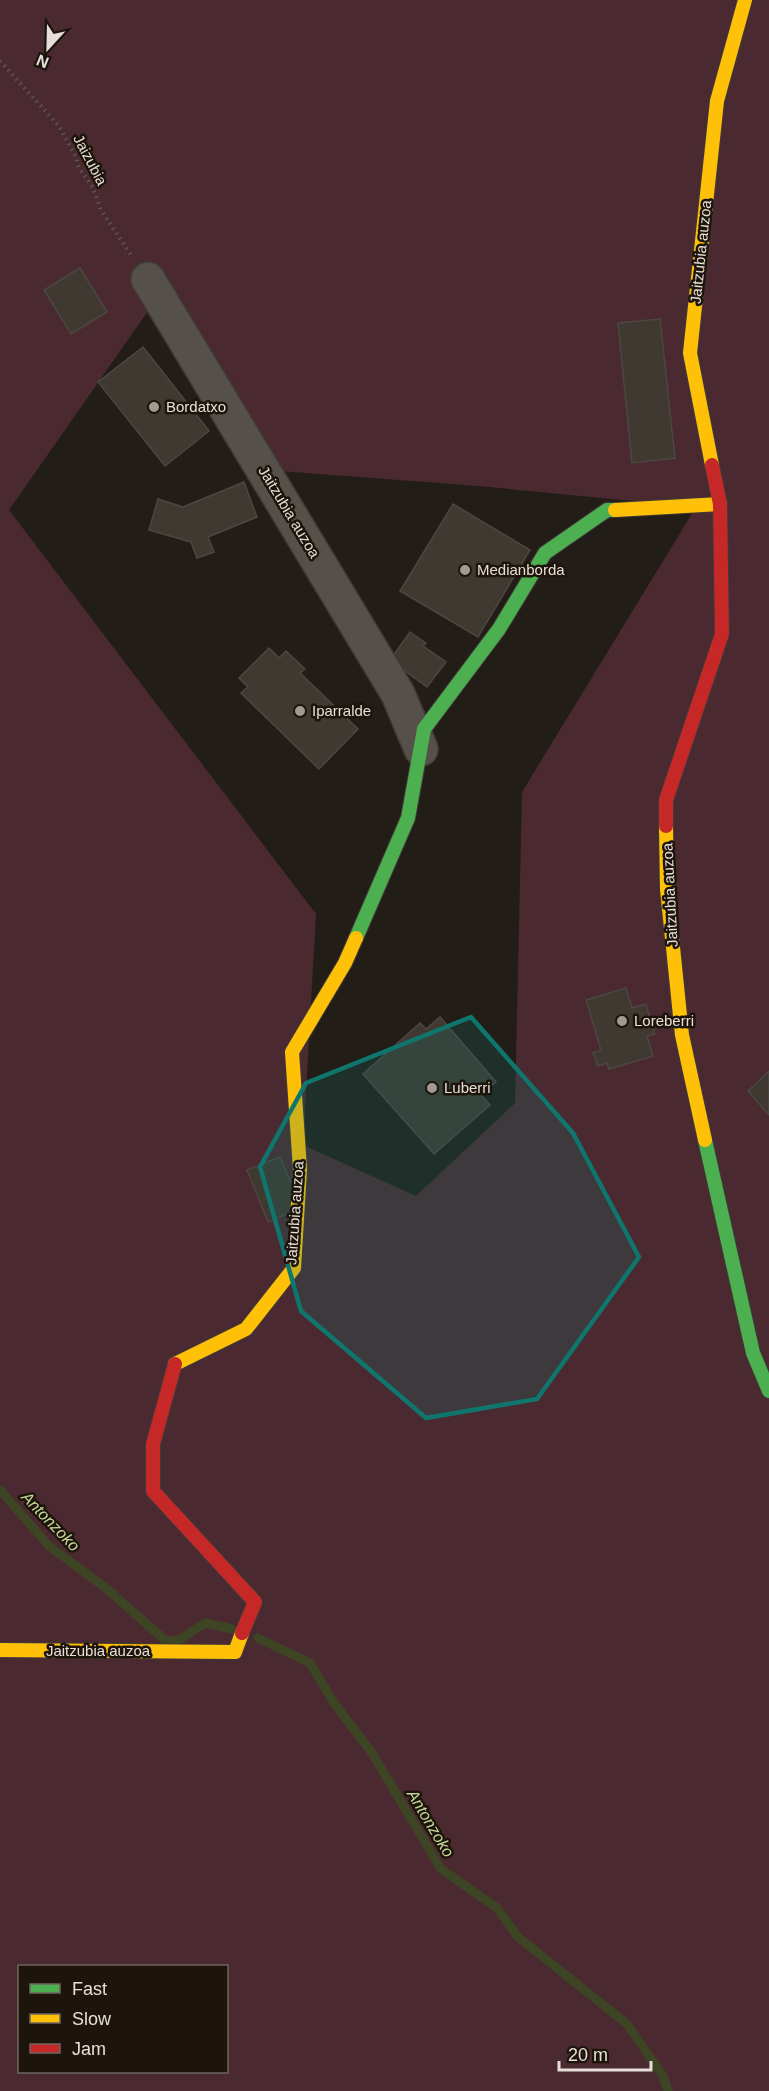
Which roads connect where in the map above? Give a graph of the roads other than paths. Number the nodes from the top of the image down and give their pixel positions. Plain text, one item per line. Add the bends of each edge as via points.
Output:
1 (745, 0) edge
2 (148, 279) road end
3 (720, 504) junction
4 (421, 749) junction
5 (769, 1391) edge
6 (0, 1650) edge

1 - 3 street, Jaitzubia auzoa via 717,101 690,353
2 - 4 street, Jaitzubia auzoa via 398,694
3 - 4 street, Jaitzubia auzoa via 607,510 545,553 499,629 424,729
3 - 5 street, Jaitzubia auzoa via 722,634 666,800 667,889 682,1035 753,1353
4 - 6 street, Jaitzubia auzoa via 408,818 345,963 292,1052 300,1169 294,1268 246,1329 174,1364 153,1444 153,1491 255,1602 235,1652

